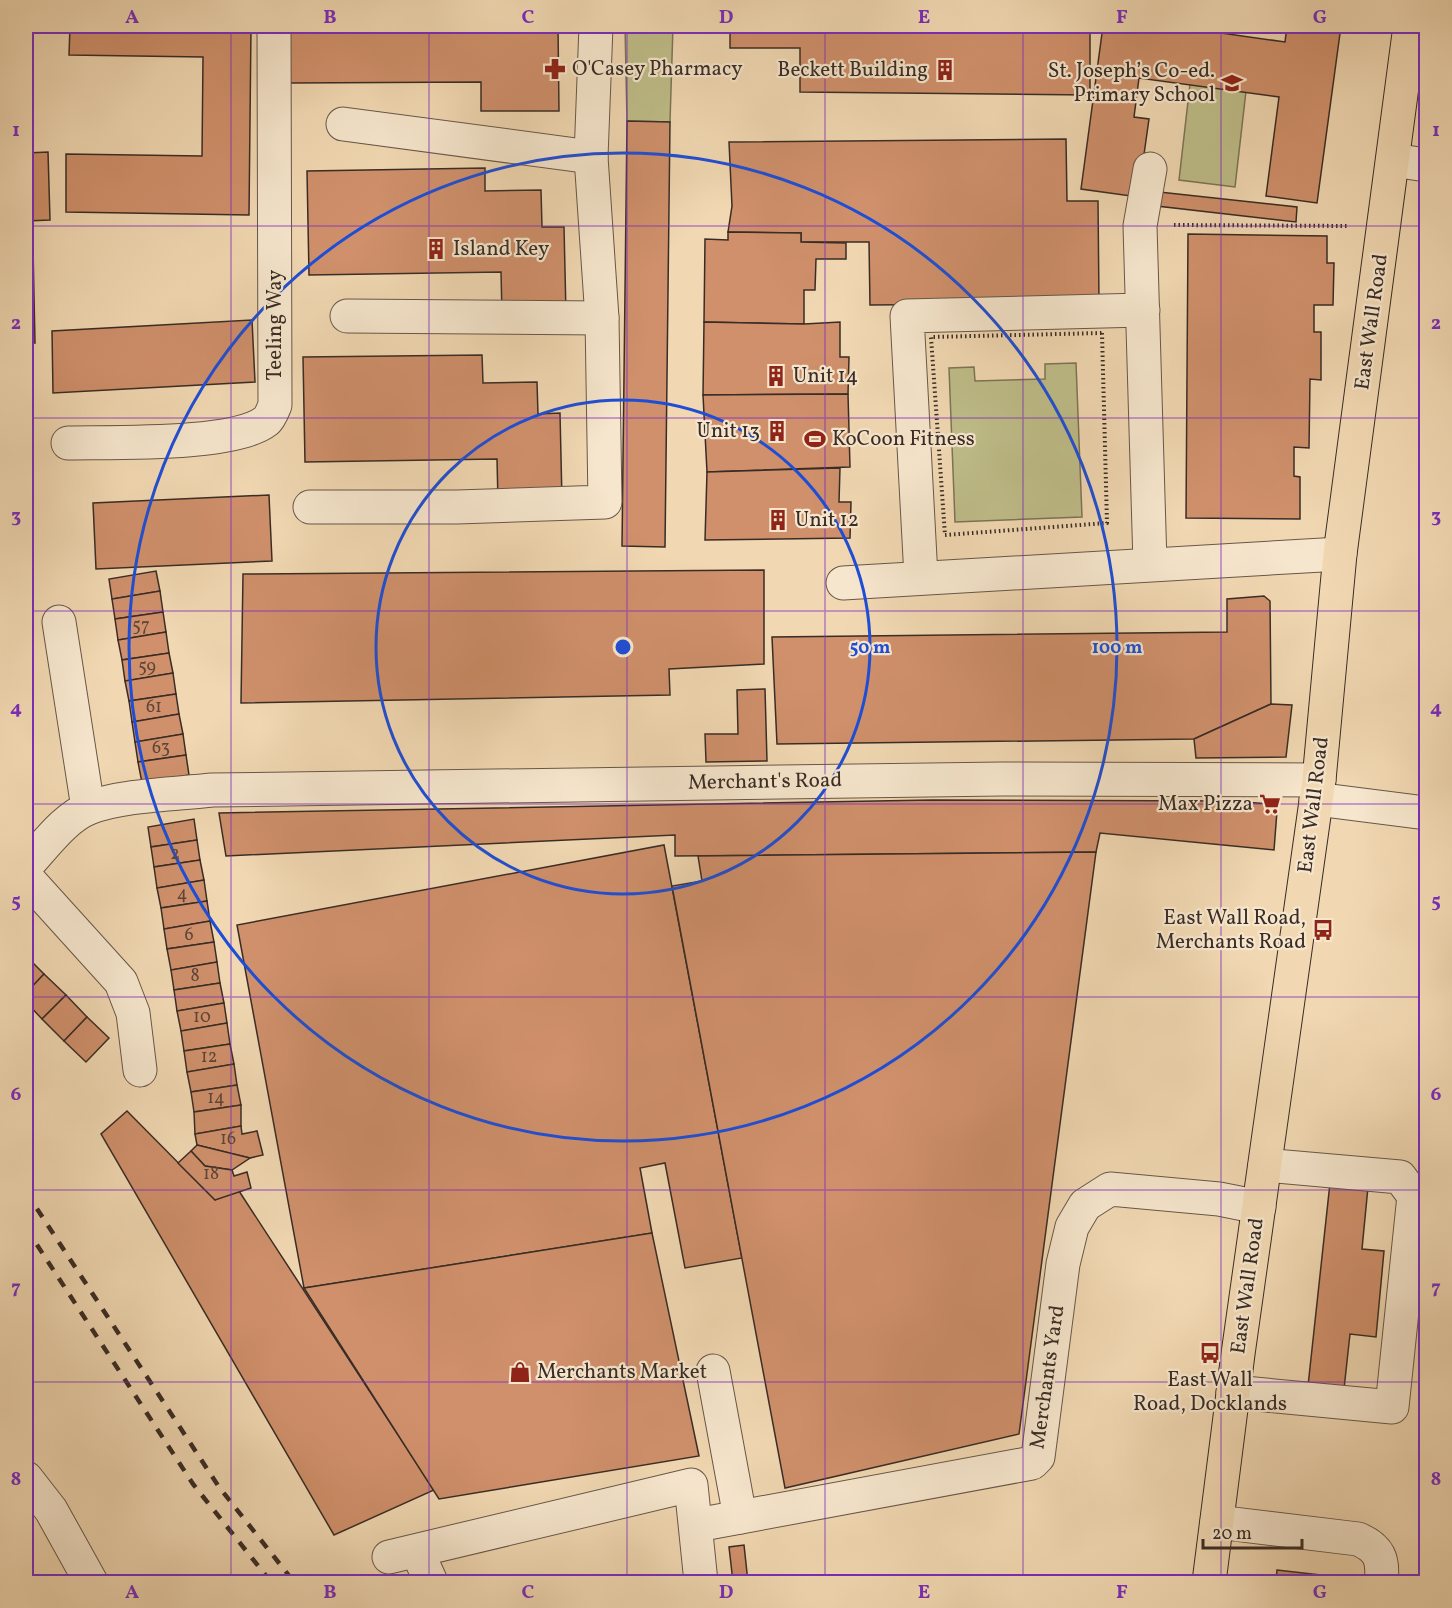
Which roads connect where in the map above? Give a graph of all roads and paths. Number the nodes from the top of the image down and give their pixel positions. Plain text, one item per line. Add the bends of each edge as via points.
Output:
1 (274, 26) edge
2 (596, 26) edge
3 (1410, 26) edge
4 (343, 124) dead end
5 (591, 157) junction
6 (1393, 160) junction
7 (1426, 165) edge
8 (1150, 169) dead end
9 (1140, 226) junction
10 (1350, 226) dead end
11 (1143, 310) junction
12 (347, 316) dead end
13 (602, 318) junction
14 (1102, 333) joint
15 (68, 443) dead end
16 (310, 507) dead end
17 (1340, 554) junction
18 (1150, 564) junction
19 (921, 577) junction
20 (843, 584) dead end
21 (59, 622) dead end
22 (1318, 790) junction
23 (88, 808) junction
24 (1426, 813) edge
25 (26, 867) edge
26 (26, 877) edge
27 (140, 1070) dead end
28 (1264, 1165) junction
29 (1259, 1207) junction
30 (713, 1371) dead end
31 (1233, 1392) junction
32 (26, 1478) edge
33 (740, 1517) junction
34 (1217, 1522) junction
35 (697, 1525) junction
36 (92, 1582) edge
37 (431, 1582) edge
38 (701, 1582) edge
39 (1209, 1582) edge
40 (1381, 1582) edge

1 - 15 street, Teeling Way via 275,405 267,421 241,433
2 - 5 street
3 - 6 main road, East Wall Road
4 - 5 street
5 - 13 street
6 - 7 street
6 - 17 main road, East Wall Road
8 - 9 street
9 - 10 path
9 - 11 street
11 - 18 street
11 - 19 street via 907,316
12 - 13 street
13 - 16 street via 605,502
14 - 14 path via 1107,523 945,535 932,337
17 - 18 street
17 - 22 main road, East Wall Road
18 - 19 street
19 - 20 street
21 - 23 street
22 - 23 street, Merchant's Road via 1002,779 212,790
22 - 24 street, Merchant's Road
22 - 28 main road, East Wall Road
23 - 25 street via 67,823
26 - 27 street via 121,982 134,1013
28 - 29 main road, East Wall Road
28 - 31 street via 1400,1177 1414,1196 1392,1407
29 - 31 main road, East Wall Road
29 - 33 street, Merchants Yard via 1219,1199 1110,1189 1084,1205 1072,1227 1063,1264 1038,1456 1032,1463
30 - 33 street
31 - 34 main road, East Wall Road
32 - 36 street via 51,1510
33 - 35 street, Merchants Yard
34 - 39 main road, East Wall Road
34 - 40 street via 1358,1539 1374,1546 1381,1556
35 - 37 street via 691,1485 403,1554
35 - 38 street

